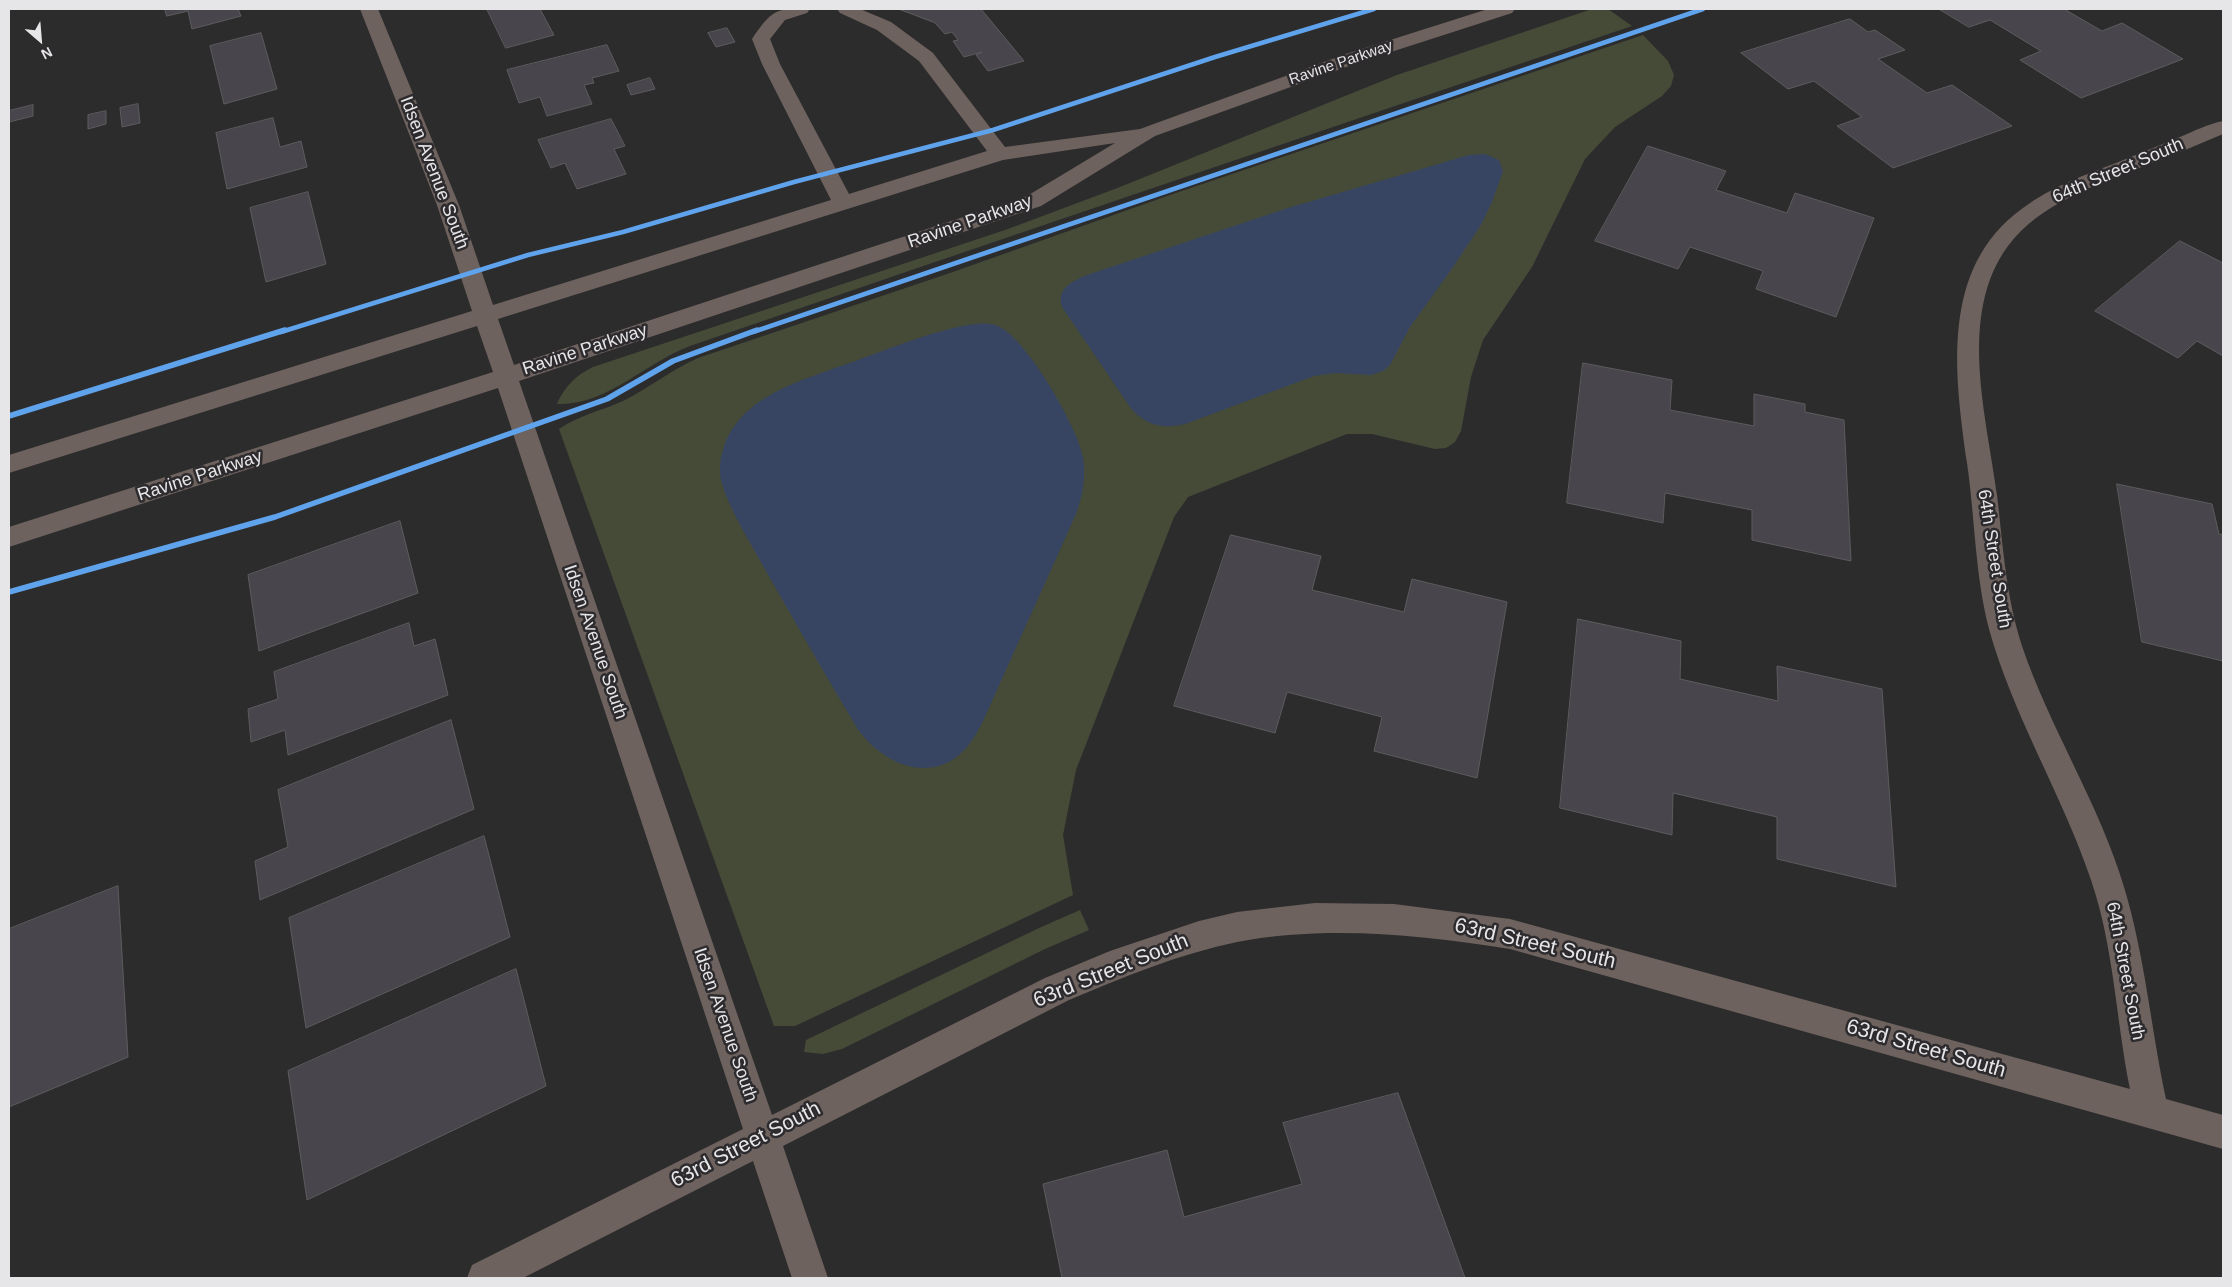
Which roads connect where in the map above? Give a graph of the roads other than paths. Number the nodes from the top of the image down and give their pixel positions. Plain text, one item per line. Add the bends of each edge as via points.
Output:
1 (369, 9) edge
2 (801, 9) edge
3 (846, 9) edge
4 (1506, 9) edge
5 (2223, 127) edge
6 (1148, 132) junction
7 (1000, 154) junction
8 (843, 203) junction
9 (485, 315) junction
10 (505, 377) junction
11 (9, 464) edge
12 (9, 538) edge
13 (2152, 1112) junction
14 (2223, 1132) edge
15 (762, 1136) junction
16 (485, 1278) edge
17 (810, 1278) edge

1 - 9 street, Idsen Avenue South via 448,205
2 - 8 street via 779,16 761,38 771,64
3 - 7 street via 884,26 926,57
4 - 6 street, Ravine Parkway via 1345,61
5 - 13 street, 64th Street South via 2075,187 2030,214 2004,237 1983,270 1968,333 1976,437 2003,628 2024,688 2085,819 2108,887 2130,978 2136,1032
6 - 7 street, Ravine Parkway
6 - 10 street, Ravine Parkway via 1034,201
7 - 8 street, Ravine Parkway
8 - 9 street, Ravine Parkway
9 - 10 street, Idsen Avenue South
9 - 11 street, Ravine Parkway
10 - 12 street, Ravine Parkway
10 - 15 street, Idsen Avenue South
13 - 14 street, 63rd Street South
13 - 15 street, 63rd Street South via 1510,934 1402,918 1324,918 1250,925 1200,936 1128,959 1057,989
15 - 16 street, 63rd Street South
15 - 17 street, Idsen Avenue South

